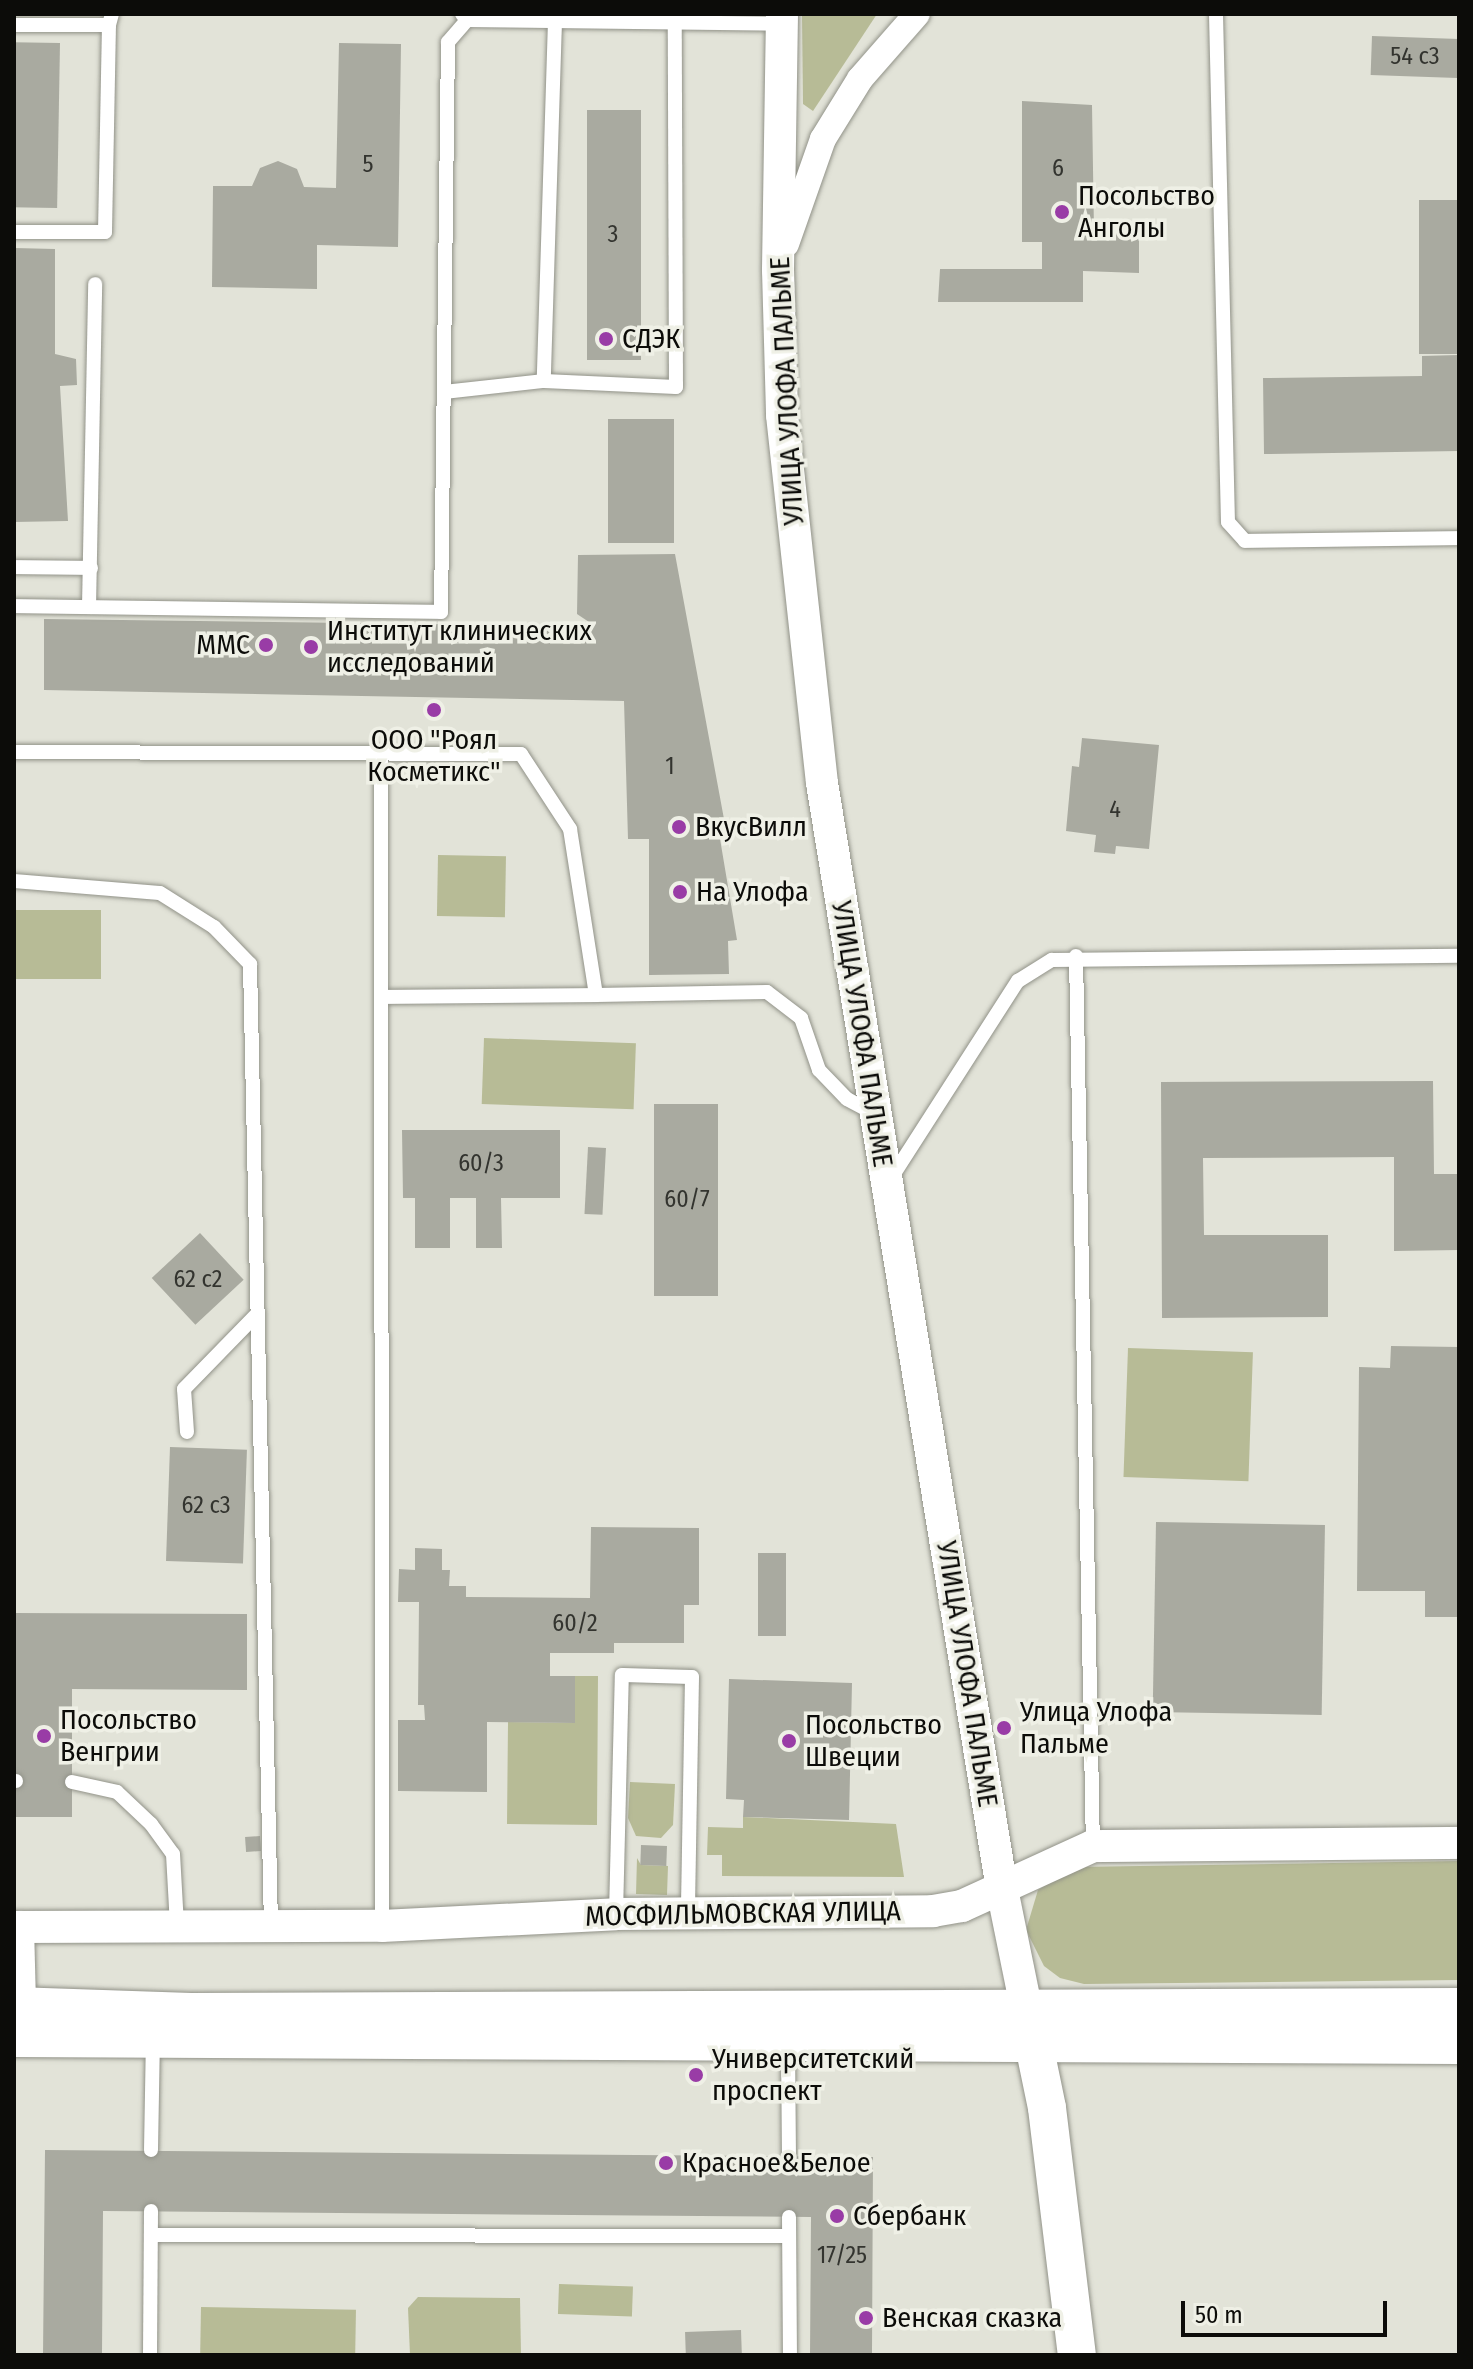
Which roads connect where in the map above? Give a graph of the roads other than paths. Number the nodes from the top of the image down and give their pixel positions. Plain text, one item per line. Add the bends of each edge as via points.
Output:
1 (917, 14) edge
2 (1216, 14) edge
3 (464, 17) edge
4 (782, 19) edge
5 (110, 20) edge
6 (555, 21) junction
7 (675, 23) junction
8 (14, 25) edge
9 (14, 232) edge
10 (778, 270) junction
11 (95, 284) dead end
12 (544, 381) junction
13 (444, 392) junction
14 (1459, 538) edge
15 (14, 567) edge
16 (91, 568) junction
17 (14, 606) edge
18 (89, 607) junction
19 (14, 752) edge
20 (381, 755) junction
21 (14, 881) edge
22 (1076, 956) junction
23 (1459, 956) edge
24 (596, 995) junction
25 (383, 997) junction
26 (873, 1113) junction
27 (887, 1184) junction
28 (258, 1313) junction
29 (187, 1432) dead end
30 (72, 1782) dead end
31 (1459, 1843) edge
32 (1093, 1846) junction
33 (1002, 1889) junction
34 (688, 1913) junction
35 (616, 1914) junction
36 (271, 1926) junction
37 (382, 1926) junction
38 (16, 1927) edge
39 (178, 1927) junction
40 (1459, 2007) edge
41 (16, 2017) edge
42 (1030, 2027) junction
43 (153, 2039) junction
44 (788, 2043) junction
45 (1459, 2045) edge
46 (151, 2150) dead end
47 (789, 2156) dead end
48 (151, 2211) dead end
49 (789, 2217) dead end
50 (151, 2235) junction
51 (789, 2236) junction
52 (150, 2355) edge
53 (790, 2355) edge
54 (1077, 2355) edge

1 - 10 street via 860,79 823,139
2 - 14 lane via 1228,522 1245,541
3 - 6 lane
3 - 13 lane via 448,42
4 - 7 lane
4 - 10 street, УЛИЦА УЛОФА ПАЛЬМЕ
5 - 8 lane
5 - 9 lane via 105,232
6 - 7 lane
6 - 12 lane
7 - 12 lane via 676,387
10 - 26 street, УЛИЦА УЛОФА ПАЛЬМЕ via 782,415 822,783
11 - 16 lane
12 - 13 lane
13 - 18 lane via 441,612
15 - 16 lane
16 - 18 lane
17 - 18 lane
19 - 20 lane
20 - 24 lane via 521,754 570,829
20 - 25 lane
21 - 28 lane via 160,893 214,927 250,964
22 - 23 lane
22 - 27 lane via 1052,960 1018,981
22 - 32 lane
24 - 25 lane
24 - 26 lane via 767,992 801,1018 819,1070 847,1099
25 - 37 lane
26 - 27 street, УЛИЦА УЛОФА ПАЛЬМЕ
27 - 33 street, УЛИЦА УЛОФА ПАЛЬМЕ
28 - 29 lane via 184,1389
28 - 36 lane
30 - 39 lane via 117,1792 159,1834 173,1854
31 - 32 street, МОСФИЛЬМОВСКАЯ УЛИЦА
32 - 33 street, МОСФИЛЬМОВСКАЯ УЛИЦА
33 - 34 street, МОСФИЛЬМОВСКАЯ УЛИЦА via 962,1906 933,1911
33 - 42 street, УЛИЦА УЛОФА ПАЛЬМЕ
34 - 35 street, МОСФИЛЬМОВСКАЯ УЛИЦА
34 - 35 lane via 692,1677 622,1675
35 - 37 street, МОСФИЛЬМОВСКАЯ УЛИЦА
36 - 37 street, МОСФИЛЬМОВСКАЯ УЛИЦА
36 - 39 street, МОСФИЛЬМОВСКАЯ УЛИЦА
38 - 39 street, МОСФИЛЬМОВСКАЯ УЛИЦА
38 - 41 street
40 - 42 main road
41 - 42 main road via 191,2012
41 - 43 main road
42 - 44 main road
42 - 45 main road
42 - 54 main road via 1047,2108
43 - 44 main road
43 - 46 lane
44 - 47 lane
48 - 50 lane
49 - 51 lane
50 - 51 lane
50 - 52 lane
51 - 53 lane

